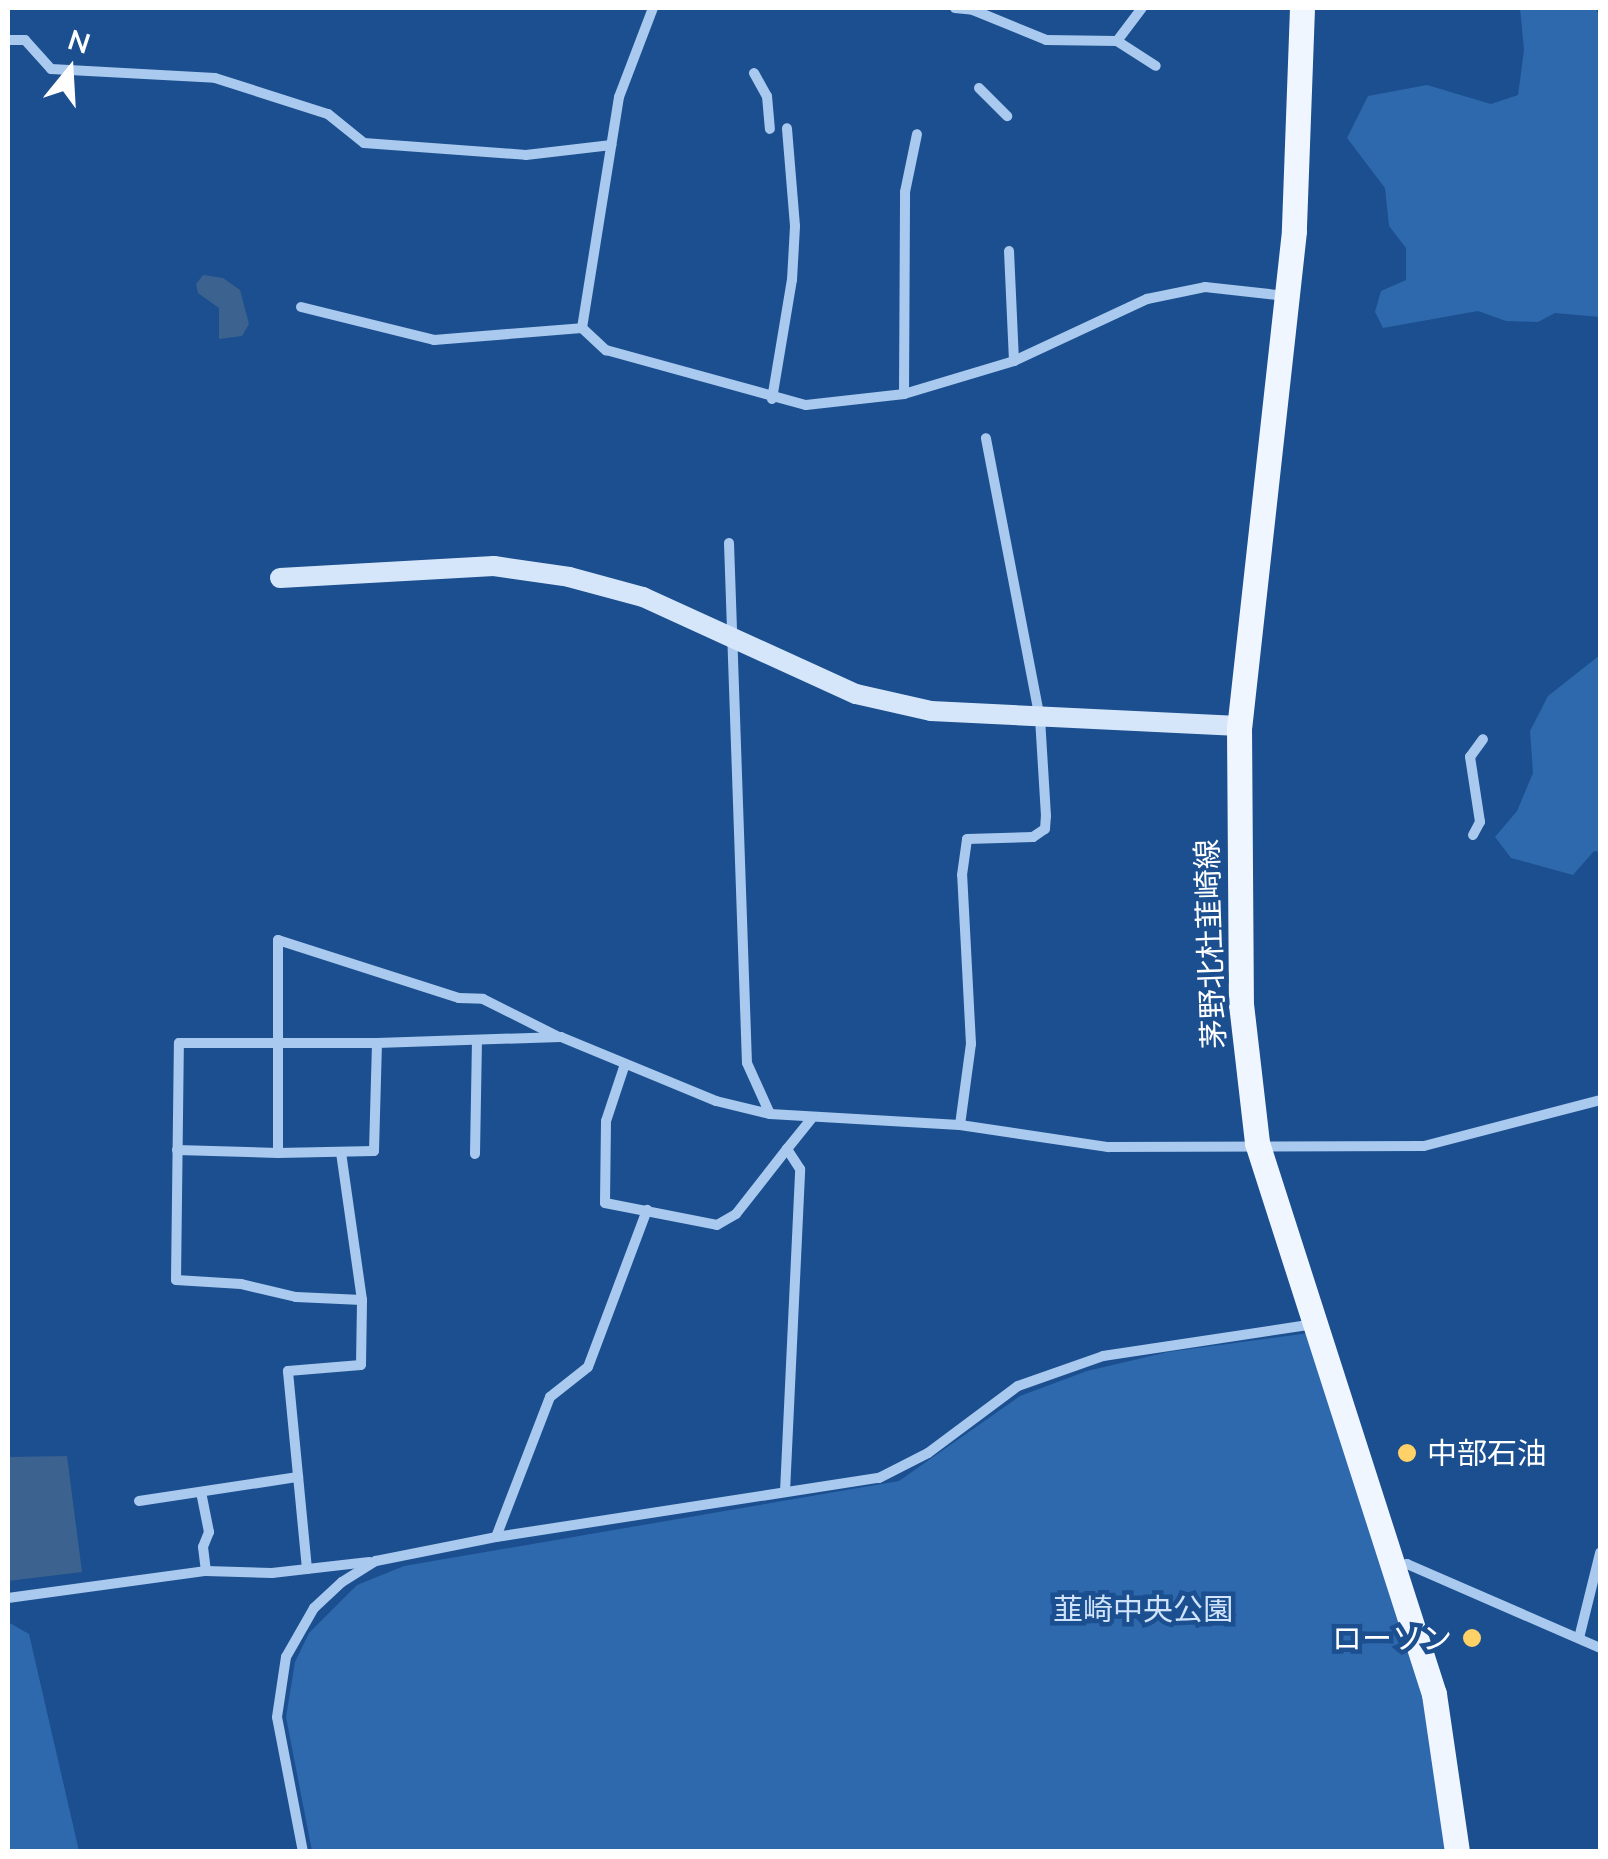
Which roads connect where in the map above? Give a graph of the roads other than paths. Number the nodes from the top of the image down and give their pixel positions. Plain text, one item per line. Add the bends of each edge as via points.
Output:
1 (653, 8) edge
2 (956, 8) edge
3 (1142, 8) edge
4 (1302, 8) edge
5 (8, 40) edge
6 (1117, 41) junction
7 (1156, 66) dead end
8 (754, 73) dead end
9 (979, 88) dead end
10 (1007, 116) dead end
11 (787, 128) dead end
12 (770, 129) dead end
13 (916, 134) dead end
14 (611, 145) junction
15 (1009, 251) dead end
16 (1288, 296) junction
17 (301, 307) dead end
18 (582, 328) junction
19 (1014, 361) junction
20 (904, 394) junction
21 (772, 399) junction
22 (986, 438) dead end
23 (728, 543) dead end
24 (280, 578) dead end
25 (732, 634) junction
26 (1040, 719) junction
27 (1238, 726) junction
28 (1483, 739) dead end
29 (1473, 835) dead end
30 (560, 1038) junction
31 (477, 1040) junction
32 (277, 1042) junction
33 (377, 1044) junction
34 (625, 1064) junction
35 (1600, 1100) edge
36 (770, 1114) junction
37 (811, 1119) junction
38 (960, 1125) junction
39 (1257, 1143) junction
40 (177, 1150) junction
41 (787, 1150) junction
42 (278, 1152) junction
43 (341, 1152) junction
44 (475, 1154) dead end
45 (647, 1210) junction
46 (362, 1300) junction
47 (1315, 1324) junction
48 (298, 1477) junction
49 (201, 1492) junction
50 (785, 1492) junction
51 (139, 1502) dead end
52 (496, 1537) junction
53 (1600, 1553) edge
54 (376, 1561) junction
55 (1395, 1568) junction
56 (307, 1569) junction
57 (206, 1572) junction
58 (8, 1598) edge
59 (1579, 1638) junction
60 (1600, 1648) edge
61 (303, 1852) edge
62 (1457, 1852) edge

1 - 14 street via 619,97
2 - 6 street via 1046,40
3 - 6 street
4 - 16 main road, 茅野北杜韮崎線
5 - 14 street via 25,40 50,69 214,78 328,114 364,143 526,155
6 - 7 street
8 - 12 street via 767,96
9 - 10 street
11 - 21 street via 795,226
13 - 20 street via 905,192
14 - 18 street
15 - 19 street
16 - 19 street via 1205,287 1147,298
16 - 27 main road, 茅野北杜韮崎線
17 - 18 street via 434,340
18 - 21 street via 606,350
19 - 20 street
20 - 21 street via 806,405
22 - 26 street
23 - 25 street
24 - 25 street via 494,566 644,597
25 - 26 street via 856,694 930,711
25 - 36 street via 747,1063
26 - 27 street
26 - 38 street via 1045,829 1033,837 967,839 962,875 971,1044
27 - 39 main road, 茅野北杜韮崎線 via 1241,1004
28 - 29 street via 1470,757 1480,822
30 - 31 street
30 - 32 street via 482,999 459,998 278,940
30 - 34 street
31 - 33 street
31 - 44 street
32 - 33 street
32 - 40 street via 178,1042
32 - 42 street
33 - 43 street via 374,1151
34 - 36 street via 716,1101
34 - 45 street via 606,1121 605,1203
35 - 39 street via 1424,1146
36 - 37 street
37 - 38 street
37 - 41 street
38 - 39 street via 1108,1146
39 - 47 main road, 茅野北杜韮崎線
40 - 42 street
40 - 46 street via 176,1280 241,1284 296,1298
41 - 45 street via 736,1214 718,1225
41 - 50 street via 800,1168
42 - 43 street
43 - 46 street
45 - 52 street via 588,1367 550,1397
46 - 48 street via 361,1365 288,1370
47 - 50 street via 1103,1356 1018,1386 928,1453 879,1478
47 - 55 main road, 茅野北杜韮崎線
48 - 49 street
48 - 56 street
49 - 51 street
49 - 57 street via 209,1532
50 - 52 street
52 - 54 street
53 - 59 street
54 - 56 street
54 - 61 street via 314,1608 286,1657 277,1717
55 - 59 street via 1407,1564
55 - 62 main road, 茅野北杜韮崎線 via 1434,1694
56 - 57 street
57 - 58 street
59 - 60 street

